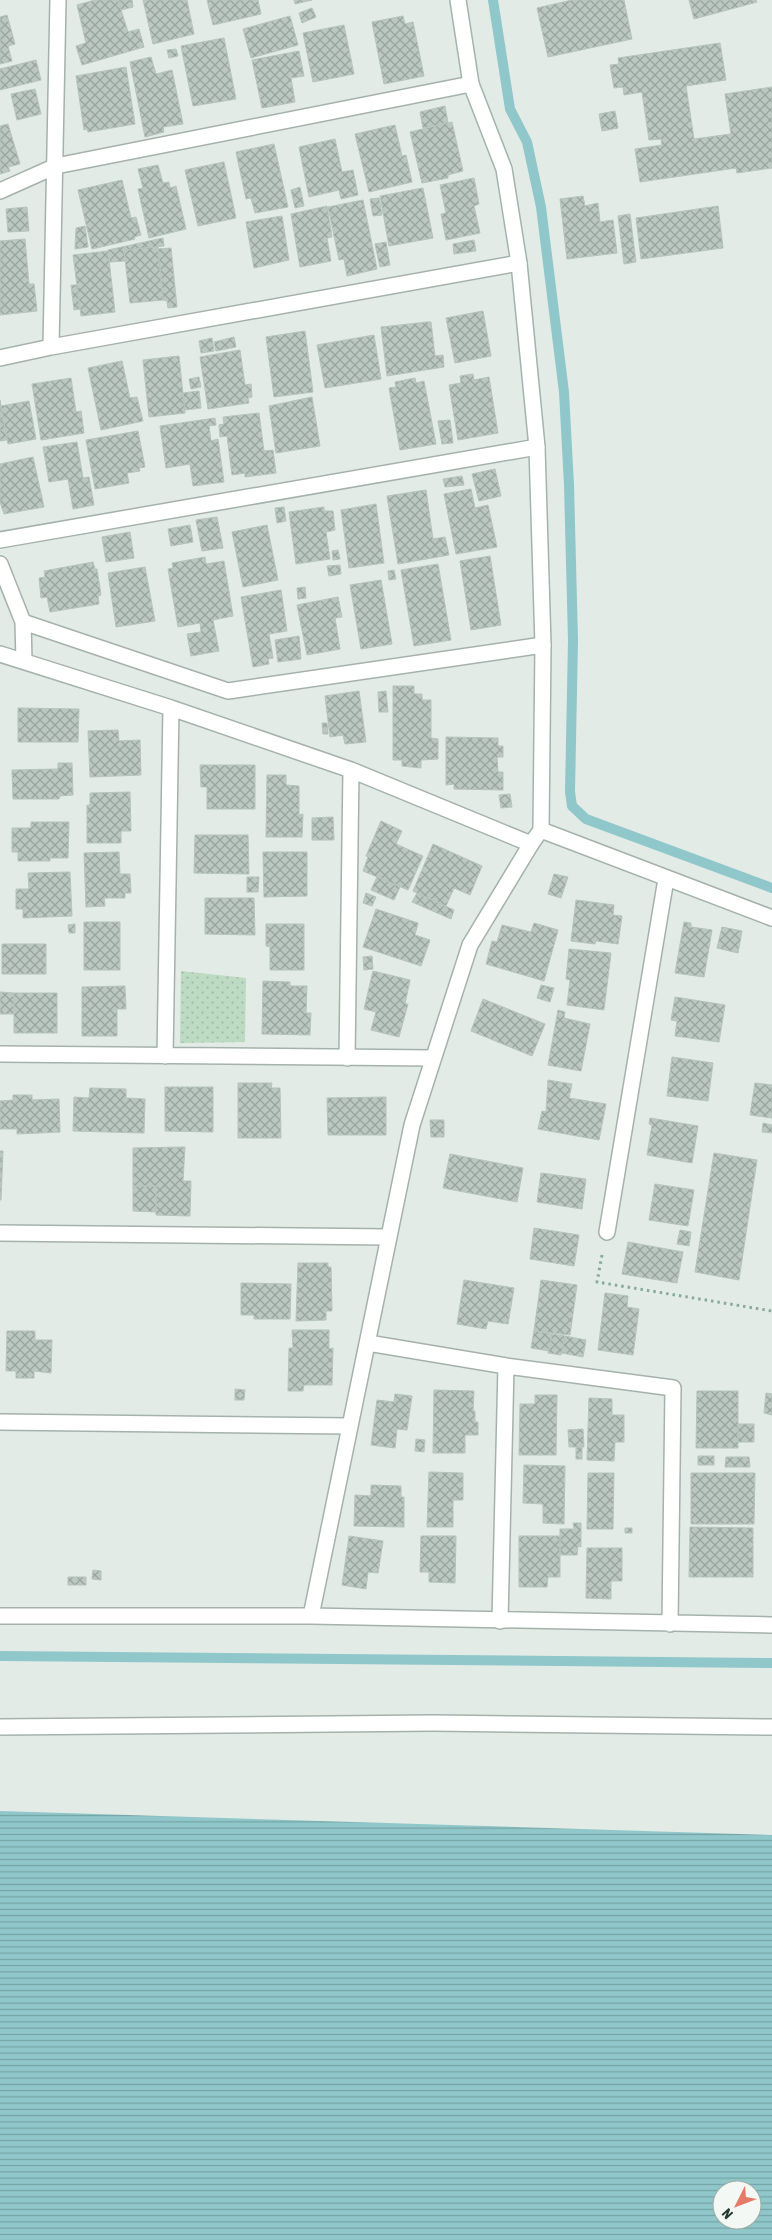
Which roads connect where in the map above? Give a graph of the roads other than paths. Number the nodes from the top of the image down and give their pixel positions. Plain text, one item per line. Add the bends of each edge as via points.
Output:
1 (58, 0) edge
2 (458, 0) edge
3 (471, 84) junction
4 (56, 166) junction
5 (0, 191) edge
6 (519, 263) junction
7 (52, 347) junction
8 (0, 358) edge
9 (537, 447) junction
10 (0, 540) edge
11 (0, 564) edge
12 (23, 622) junction
13 (543, 645) junction
14 (0, 654) edge
15 (24, 661) junction
16 (171, 708) junction
17 (351, 770) junction
18 (541, 830) junction
19 (532, 844) junction
20 (666, 879) junction
21 (772, 918) edge
22 (0, 1054) edge
23 (165, 1056) junction
24 (347, 1058) junction
25 (433, 1058) junction
26 (607, 1232) dead end
27 (0, 1233) edge
28 (388, 1238) junction
29 (368, 1343) junction
30 (506, 1366) junction
31 (0, 1422) edge
32 (349, 1426) junction
33 (0, 1616) edge
34 (311, 1616) junction
35 (500, 1621) junction
36 (670, 1624) junction
37 (772, 1625) edge
38 (0, 1727) edge
39 (772, 1727) edge

1 - 4 street
2 - 3 street
3 - 4 street
3 - 6 street via 504,169
4 - 5 street
4 - 7 street
6 - 7 street
6 - 9 street
7 - 8 street
9 - 10 street
9 - 13 street
11 - 12 street
12 - 13 street via 228,691
12 - 15 street
13 - 18 street
14 - 15 street
15 - 16 street
16 - 17 street
16 - 23 street
17 - 19 street
17 - 24 street
18 - 19 street
18 - 20 street
19 - 25 street via 470,945
20 - 21 street
20 - 26 street
22 - 23 street
23 - 24 street
24 - 25 street
25 - 28 street via 412,1125
27 - 28 street
28 - 29 street
29 - 30 street
29 - 32 street
30 - 35 street
30 - 36 street via 674,1388
31 - 32 street
32 - 34 street
33 - 34 street
34 - 35 street
35 - 36 street
36 - 37 street
38 - 39 street via 433,1723

